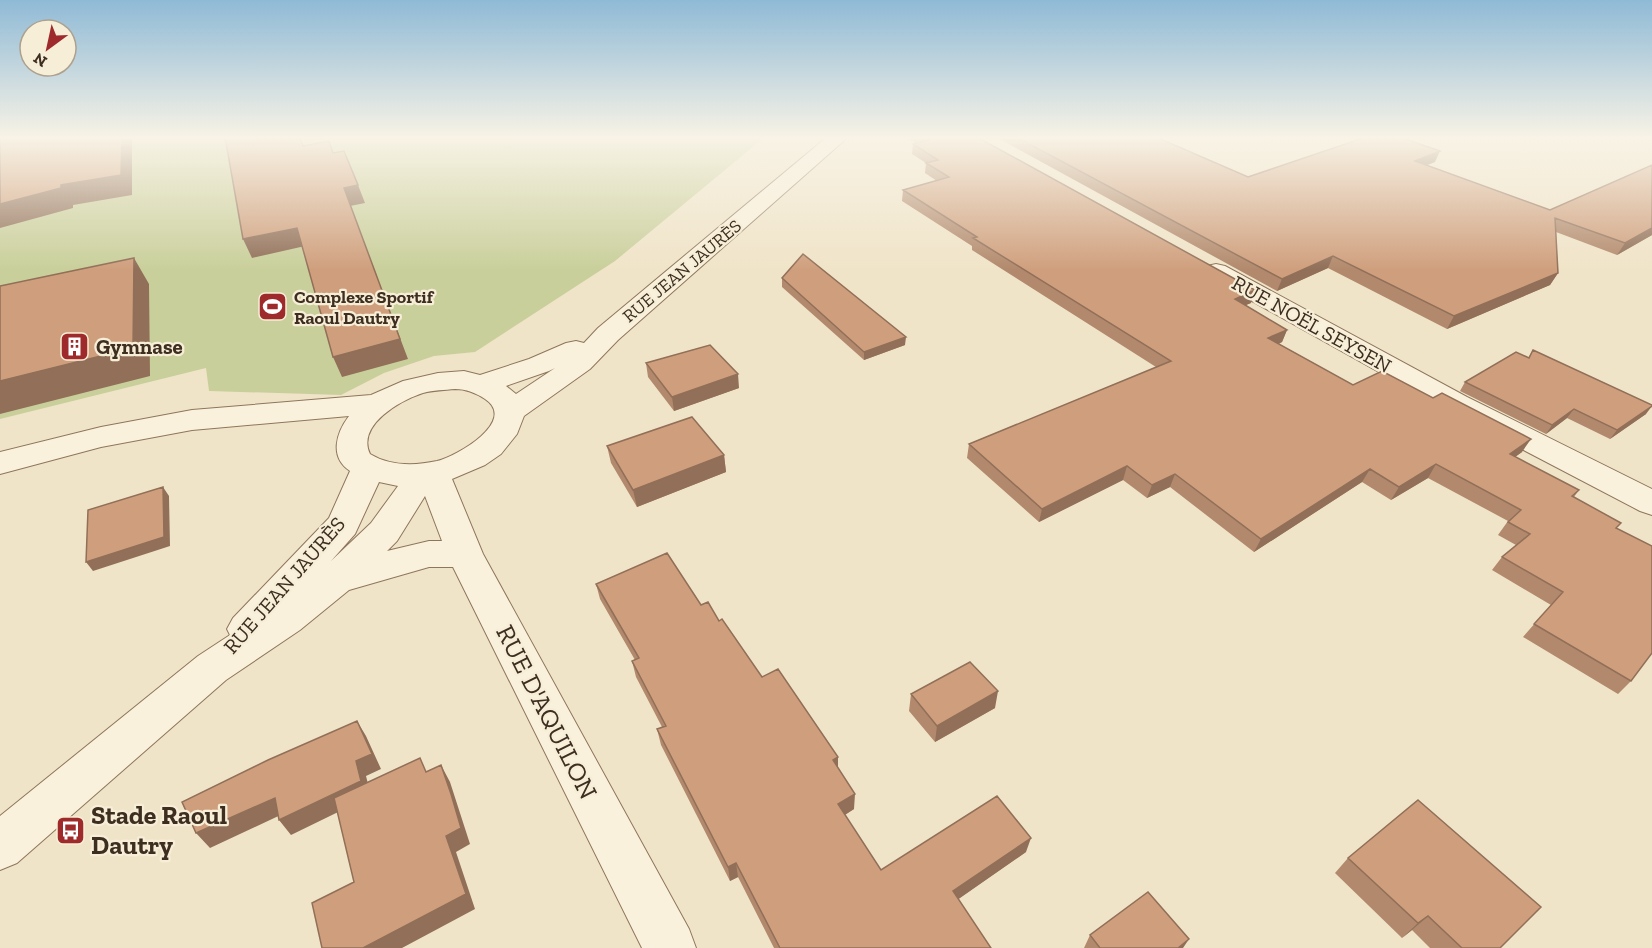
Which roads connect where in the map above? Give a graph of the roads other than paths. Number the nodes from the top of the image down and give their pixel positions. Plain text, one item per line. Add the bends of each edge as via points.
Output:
1 (788, 181) edge
2 (1199, 262) edge
3 (608, 334) junction
4 (483, 384) junction
5 (377, 404) junction
6 (510, 412) junction
7 (192, 420) junction
8 (352, 435) junction
9 (0, 463) edge
10 (368, 468) junction
11 (428, 473) junction
12 (1652, 503) edge
13 (465, 554) junction
14 (335, 580) junction
15 (212, 668) junction
16 (0, 846) edge
17 (670, 948) edge

1 - 3 street, RUE JEAN JAURÈS
2 - 12 street, RUE NOËL SEYSEN via 1456,403
3 - 4 street, RUE JEAN JAURÈS via 539,365
3 - 6 street, RUE JEAN JAURÈS via 580,363
4 - 5 street via 453,380 418,385
4 - 6 street via 499,392
5 - 7 street
5 - 8 street via 356,424
6 - 11 street via 501,435 489,447 454,466
7 - 8 street
7 - 9 street via 101,437
8 - 10 street via 351,448
10 - 11 street via 384,473
10 - 15 street, RUE JEAN JAURÈS via 343,525
11 - 13 street, RUE D'AQUILON
11 - 14 street, RUE JEAN JAURÈS via 384,532
13 - 14 street, RUE JEAN JAURÈS via 429,554
13 - 17 street, RUE D'AQUILON
14 - 15 street, RUE JEAN JAURÈS via 286,619
15 - 16 street, RUE JEAN JAURÈS

